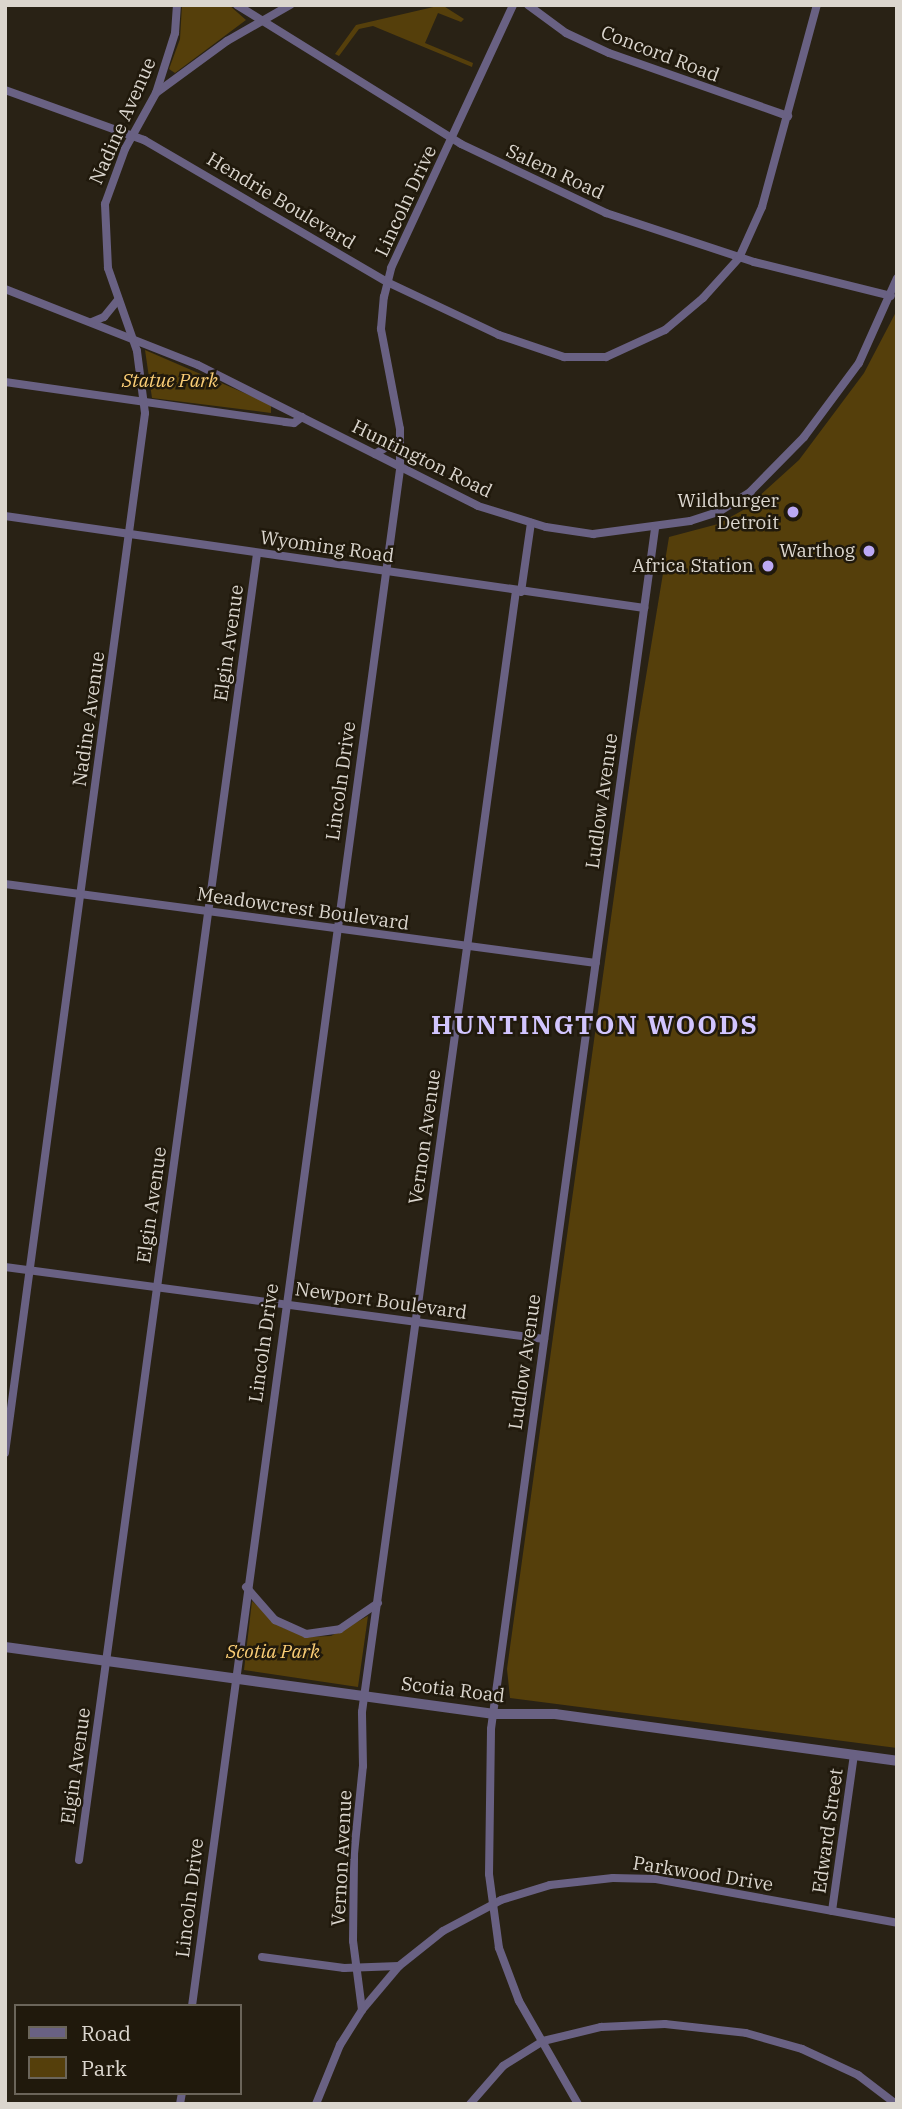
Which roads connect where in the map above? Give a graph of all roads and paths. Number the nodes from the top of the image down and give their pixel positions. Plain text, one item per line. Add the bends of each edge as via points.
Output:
1 (177, 5) edge
2 (237, 5) edge
3 (290, 5) edge
4 (513, 5) edge
5 (528, 5) edge
6 (817, 5) edge
7 (261, 20) junction
8 (5, 90) edge
9 (156, 93) junction
10 (789, 116) junction
11 (132, 135) junction
12 (452, 139) junction
13 (739, 258) junction
14 (897, 278) edge
15 (387, 282) junction
16 (5, 289) edge
17 (891, 296) junction
18 (118, 300) junction
19 (92, 323) junction
20 (131, 339) junction
21 (5, 382) edge
22 (145, 402) junction
23 (279, 404) junction
24 (302, 416) junction
25 (272, 420) junction
26 (400, 439) junction
27 (375, 454) junction
28 (400, 469) junction
29 (5, 516) edge
30 (531, 523) junction
31 (655, 529) junction
32 (131, 534) junction
33 (257, 554) junction
34 (386, 571) junction
35 (518, 591) junction
36 (644, 608) junction
37 (5, 884) edge
38 (82, 895) junction
39 (208, 912) junction
40 (337, 929) junction
41 (467, 946) junction
42 (596, 963) junction
43 (5, 1267) edge
44 (30, 1270) junction
45 (157, 1287) junction
46 (285, 1304) junction
47 (416, 1321) junction
48 (544, 1339) junction
49 (5, 1453) edge
50 (246, 1587) junction
51 (378, 1603) junction
52 (5, 1647) edge
53 (106, 1661) junction
54 (234, 1678) junction
55 (365, 1696) junction
56 (492, 1714) junction
57 (854, 1755) junction
58 (897, 1761) edge
59 (79, 1860) dead end
60 (491, 1905) junction
61 (832, 1911) junction
62 (897, 1923) edge
63 (262, 1957) dead end
64 (356, 1966) junction
65 (399, 1966) junction
66 (192, 2004) edge
67 (362, 2010) junction
68 (543, 2041) junction
69 (316, 2104) edge
70 (470, 2104) edge
71 (578, 2104) edge
72 (896, 2104) edge

1 - 9 street, Nadine Avenue via 175,33
2 - 7 street, Salem Road
3 - 7 street
4 - 12 street, Lincoln Drive
5 - 10 street, Concord Road via 566,33 609,53
6 - 10 street, Hendrie Boulevard
7 - 9 street
7 - 12 street, Salem Road
8 - 11 street, Hendrie Boulevard
9 - 11 street, Nadine Avenue
10 - 13 street, Hendrie Boulevard via 761,207
11 - 15 street, Hendrie Boulevard
11 - 18 street, Nadine Avenue via 105,204 108,268
12 - 13 street, Salem Road via 607,213
12 - 15 street, Lincoln Drive
13 - 15 street, Hendrie Boulevard via 703,298 665,330 626,350 583,359 546,353 499,335
13 - 17 street, Salem Road
14 - 17 street, Huntington Road
15 - 26 street, Lincoln Drive via 381,330
16 - 19 street, Huntington Road
17 - 31 street, Huntington Road via 859,363 776,468 720,511
18 - 19 street
18 - 20 street, Nadine Avenue
19 - 20 street, Huntington Road
20 - 22 street, Nadine Avenue
20 - 23 street, Huntington Road
21 - 22 street
22 - 25 street
22 - 32 street, Nadine Avenue
23 - 24 street, Huntington Road
23 - 25 street
24 - 25 street via 295,423
24 - 27 street, Huntington Road
26 - 27 street
26 - 28 street, Lincoln Drive
27 - 28 street, Huntington Road
28 - 30 street, Huntington Road via 478,506
28 - 34 street, Lincoln Drive
29 - 32 street, Wyoming Road
30 - 31 street, Huntington Road via 593,534
30 - 35 street, Vernon Avenue
31 - 36 street, Ludlow Avenue
32 - 33 street, Wyoming Road
32 - 38 street, Nadine Avenue
33 - 34 street, Wyoming Road
33 - 39 street, Elgin Avenue
34 - 35 street, Wyoming Road
34 - 40 street, Lincoln Drive
35 - 36 street, Wyoming Road
35 - 41 street, Vernon Avenue
36 - 42 street, Ludlow Avenue
37 - 38 street, Meadowcrest Boulevard
38 - 39 street, Meadowcrest Boulevard
38 - 44 street, Nadine Avenue
39 - 40 street, Meadowcrest Boulevard
39 - 45 street, Elgin Avenue
40 - 41 street, Meadowcrest Boulevard
40 - 46 street, Lincoln Drive
41 - 42 street, Meadowcrest Boulevard
41 - 47 street, Vernon Avenue
42 - 48 street, Ludlow Avenue
43 - 44 street, Newport Boulevard
44 - 45 street, Newport Boulevard
44 - 49 street, Nadine Avenue
45 - 46 street, Newport Boulevard
45 - 53 street, Elgin Avenue
46 - 47 street, Newport Boulevard
46 - 50 street, Lincoln Drive
47 - 48 street, Newport Boulevard
47 - 51 street, Vernon Avenue
48 - 56 street, Ludlow Avenue
50 - 51 street via 275,1620 306,1634 340,1629
50 - 54 street, Lincoln Drive
51 - 55 street, Vernon Avenue
52 - 53 street, Scotia Road
53 - 54 street, Scotia Road
53 - 59 street, Elgin Avenue
54 - 55 street, Scotia Road
54 - 66 street, Lincoln Drive
55 - 56 street, Scotia Road
55 - 64 street, Vernon Avenue via 354,1854
56 - 57 street, Scotia Road via 555,1714
56 - 60 street, Ludlow Avenue
57 - 58 street, Scotia Road
57 - 61 street, Edward Street
60 - 61 street, Parkwood Drive via 568,1881 632,1877
60 - 65 street, Parkwood Drive via 443,1931
60 - 68 street, Ludlow Avenue via 512,1986
61 - 62 street, Parkwood Drive
63 - 64 street
64 - 65 street
64 - 67 street, Vernon Avenue
65 - 67 street, Parkwood Drive
67 - 69 street via 340,2045
68 - 70 street via 503,2066
68 - 71 street, Ludlow Avenue
68 - 72 street via 633,2024 736,2031 822,2057 858,2075

